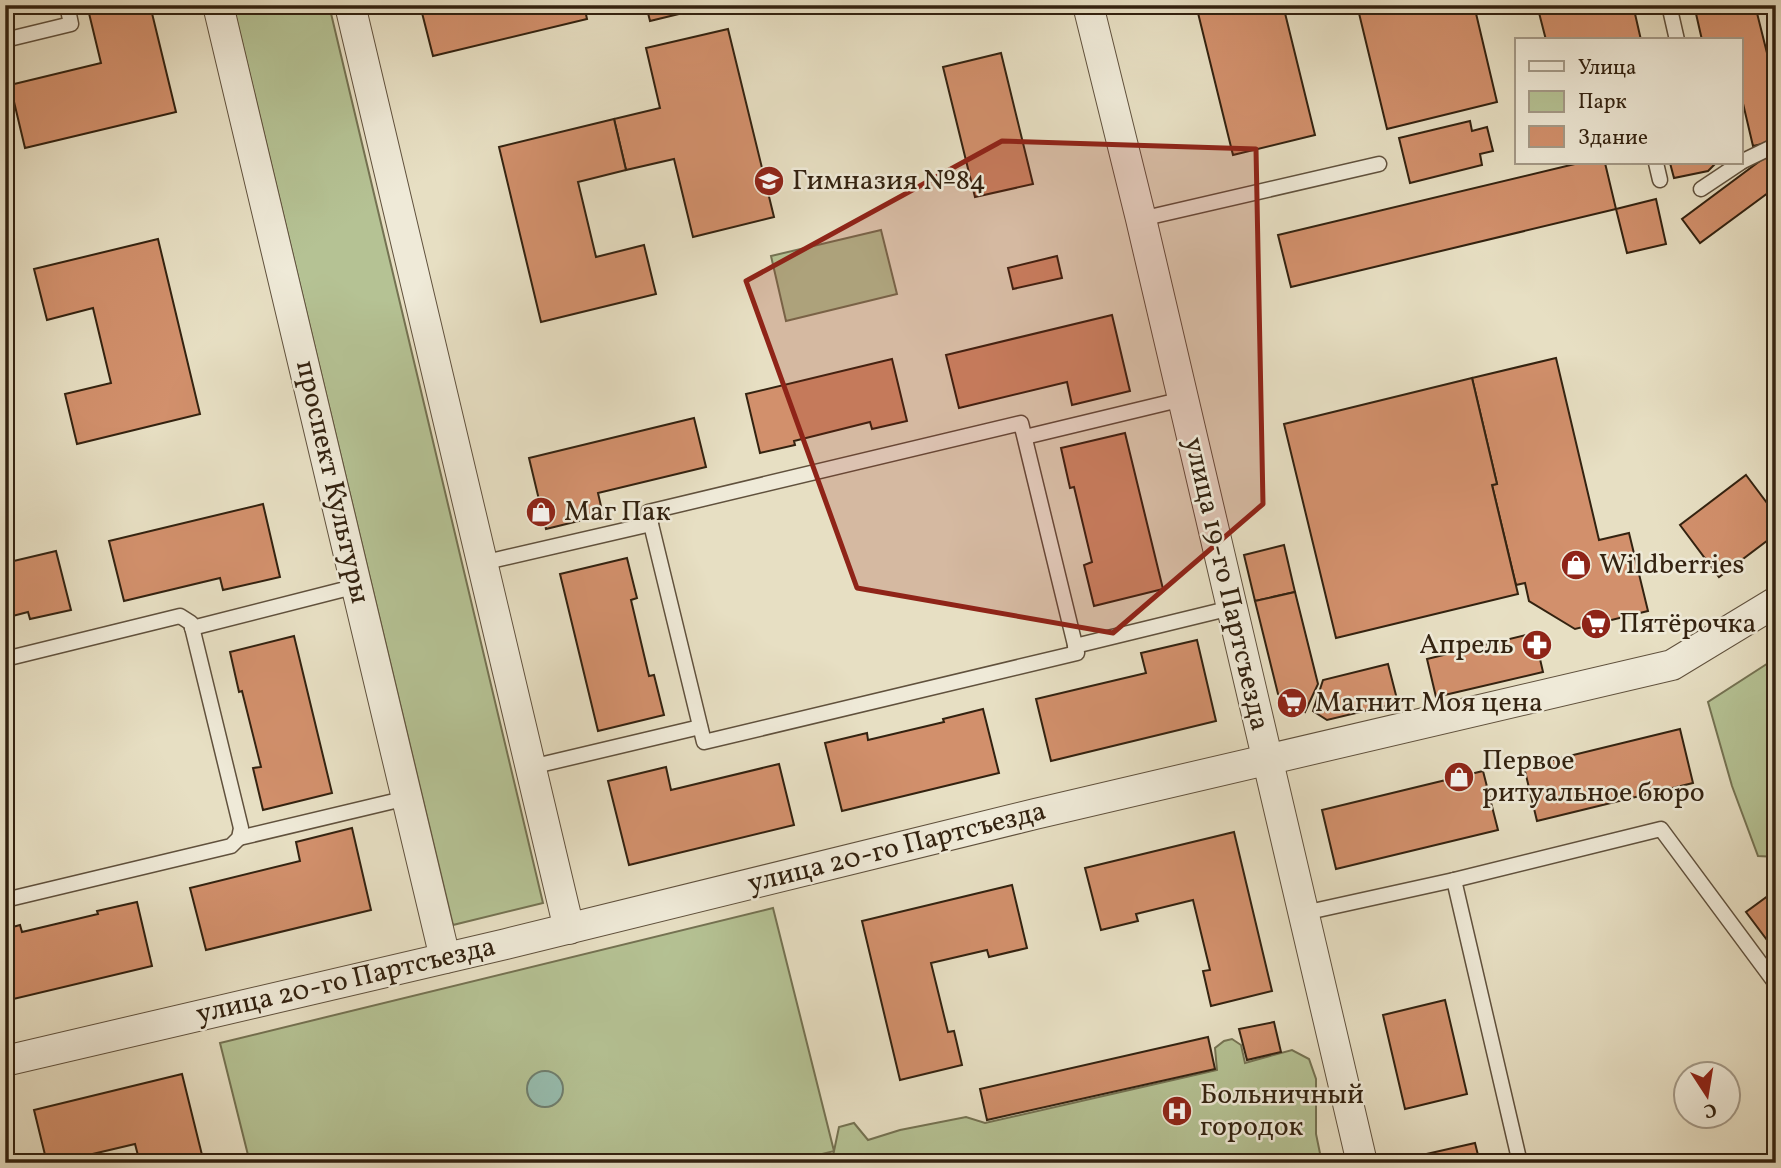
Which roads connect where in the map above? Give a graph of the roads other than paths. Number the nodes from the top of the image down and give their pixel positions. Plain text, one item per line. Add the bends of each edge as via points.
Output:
1 (67, 5) edge
2 (218, 5) edge
3 (350, 5) edge
4 (1088, 5) edge
5 (1668, 5) edge
6 (1774, 5) edge
7 (1776, 12) edge
8 (1676, 38) edge
9 (5, 40) edge
10 (1776, 145) edge
11 (1742, 159) edge
12 (1379, 164) dead end
13 (1656, 164) edge
14 (1735, 164) edge
15 (1660, 180) dead end
16 (1701, 189) dead end
17 (1140, 219) junction
18 (1182, 399) junction
19 (1025, 437) junction
20 (651, 524) junction
21 (482, 563) junction
22 (357, 586) junction
23 (1776, 602) edge
24 (1231, 608) junction
25 (192, 628) junction
26 (1075, 646) junction
27 (5, 659) edge
28 (700, 727) junction
29 (1267, 760) junction
30 (531, 767) junction
31 (407, 797) junction
32 (239, 838) junction
33 (1454, 880) junction
34 (5, 901) edge
35 (1304, 913) junction
36 (569, 929) junction
37 (446, 958) junction
38 (1776, 984) edge
39 (5, 1061) edge
40 (1362, 1163) edge
41 (1520, 1163) edge

1 - 9 lane via 71,24
2 - 22 street, проспект Культуры
3 - 21 street
4 - 17 street, улица 19-го Партсъезда
5 - 8 lane
6 - 7 lane
10 - 11 lane
12 - 17 lane
13 - 15 lane
14 - 16 lane
17 - 18 street, улица 19-го Партсъезда
18 - 19 lane
18 - 24 street, улица 19-го Партсъезда
19 - 20 lane via 1021,423 648,512
19 - 26 lane
20 - 21 lane
20 - 28 lane
21 - 30 street
22 - 25 lane
22 - 31 street, проспект Культуры
23 - 29 street, улица 20-го Партсъезда via 1672,665
24 - 26 lane
24 - 29 street, улица 19-го Партсъезда
25 - 27 lane via 180,617
25 - 32 lane via 241,828
26 - 28 lane via 1077,653 704,742
28 - 30 lane
29 - 35 street, улица 19-го Партсъезда
29 - 36 street, улица 20-го Партсъезда
30 - 36 street
31 - 32 lane
31 - 37 street, проспект Культуры
32 - 34 lane via 231,846
33 - 35 lane
33 - 38 lane via 1661,829
33 - 41 lane
35 - 40 street, улица 19-го Партсъезда
36 - 37 street, улица 20-го Партсъезда
37 - 39 street, улица 20-го Партсъезда

